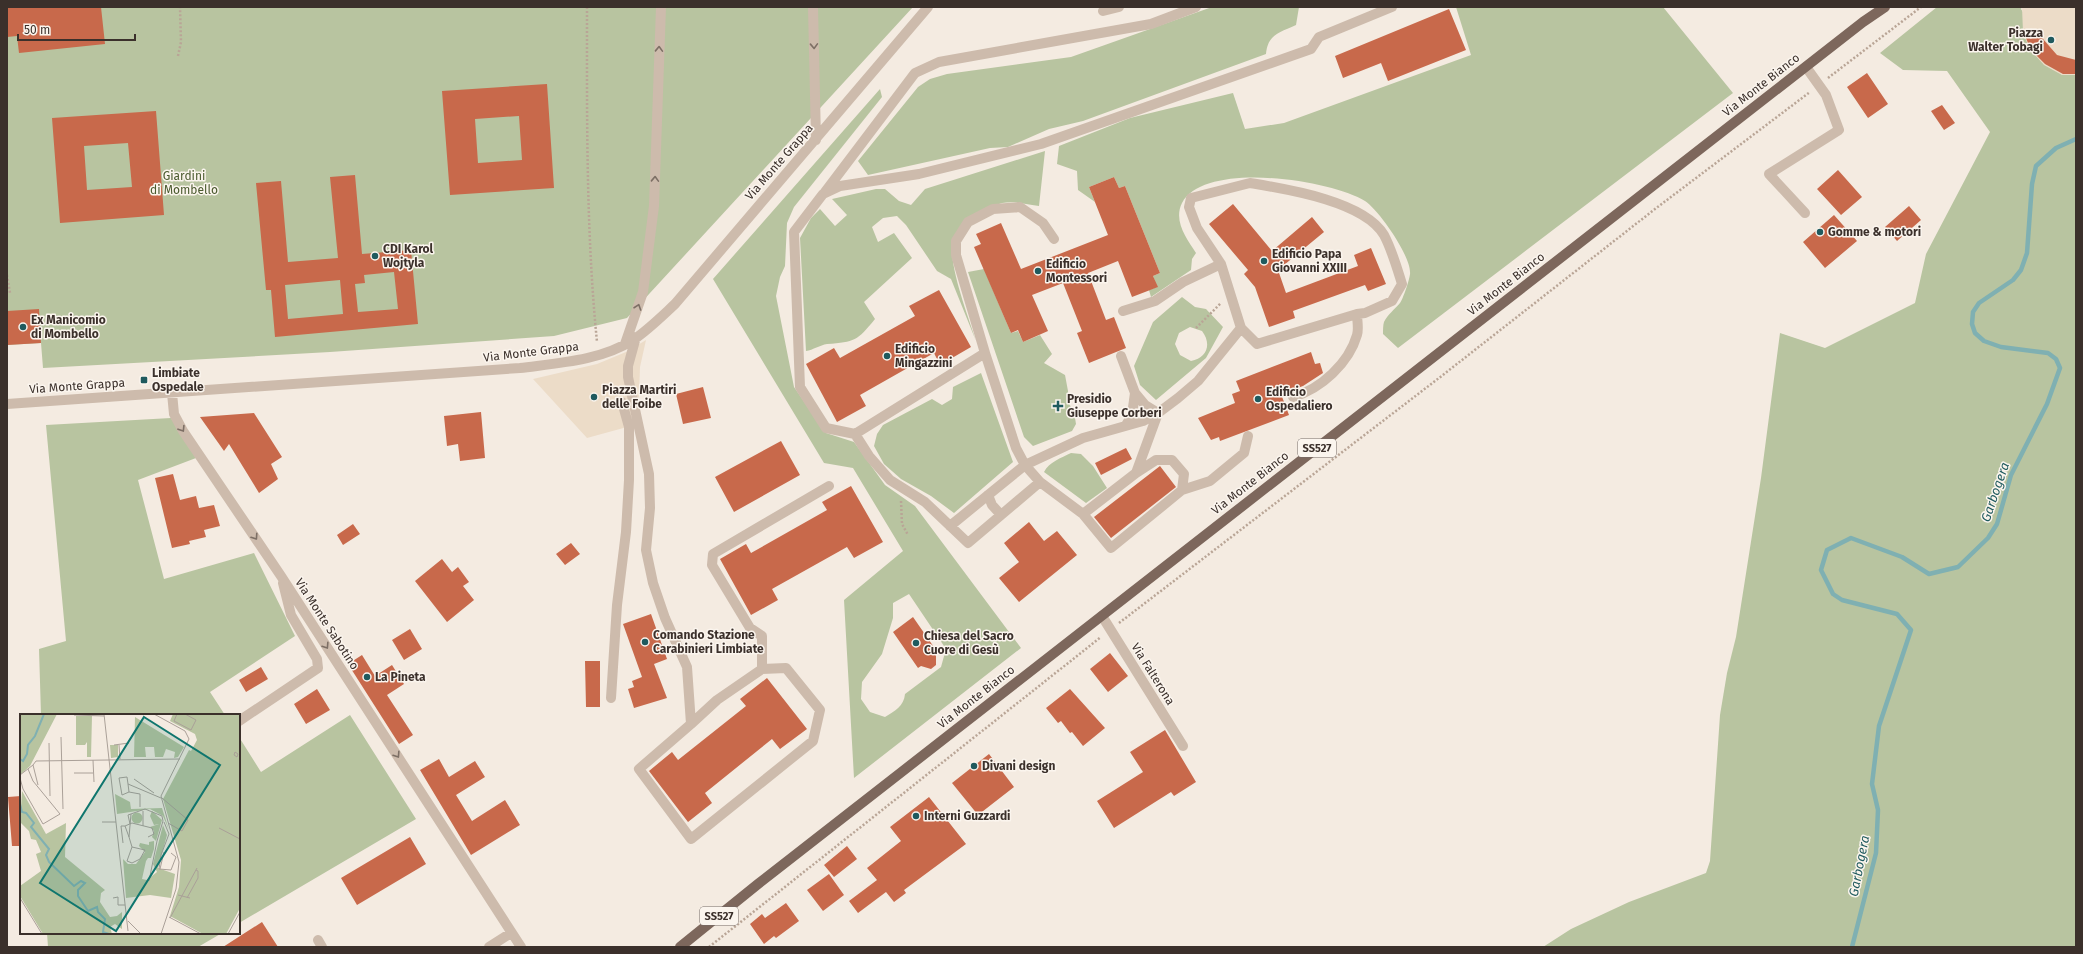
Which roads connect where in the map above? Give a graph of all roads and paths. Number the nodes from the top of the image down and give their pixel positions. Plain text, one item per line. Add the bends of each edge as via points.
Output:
1 (180, 7) edge
2 (587, 7) edge
3 (661, 7) edge
4 (813, 7) edge
5 (928, 7) edge
6 (1119, 7) edge
7 (1196, 7) edge
8 (1392, 7) edge
9 (1885, 7) edge
10 (1921, 7) edge
11 (1103, 10) dead end
12 (1878, 10) edge
13 (178, 56) dead end
14 (1806, 67) junction
15 (1818, 85) junction
16 (816, 140) junction
17 (823, 194) junction
18 (1805, 213) dead end
19 (1054, 239) dead end
20 (1221, 264) junction
21 (7, 275) edge
22 (10, 293) dead end
23 (1230, 294) junction
24 (1123, 312) dead end
25 (1357, 314) junction
26 (1196, 328) dead end
27 (1241, 328) junction
28 (636, 337) junction
29 (625, 344) junction
30 (985, 353) junction
31 (598, 354) junction
32 (1121, 356) dead end
33 (172, 393) junction
34 (1135, 393) junction
35 (1293, 397) dead end
36 (622, 402) dead end
37 (7, 404) edge
38 (1158, 413) junction
39 (1126, 425) junction
40 (855, 434) junction
41 (1248, 436) dead end
42 (1025, 465) junction
43 (1136, 473) junction
44 (1040, 482) junction
45 (829, 486) dead end
46 (903, 488) junction
47 (1182, 490) junction
48 (988, 495) junction
49 (1084, 514) junction
50 (1001, 515) junction
51 (950, 526) junction
52 (908, 535) dead end
53 (281, 576) junction
54 (1102, 616) junction
55 (1110, 630) junction
56 (762, 669) junction
57 (611, 698) dead end
58 (240, 720) edge
59 (691, 724) junction
60 (1183, 746) dead end
61 (511, 933) junction
62 (518, 946) edge
63 (489, 947) edge
64 (680, 947) edge
65 (710, 947) edge

1 - 13 path via 181,42
2 - 31 path via 587,156
29 -> 3 street via 643,292 654,206
4 -> 16 street
5 - 16 street, Via Monte Grappa
6 - 11 street
7 - 17 street via 1151,24 939,62 915,73
8 - 17 street via 1319,37 1311,49 1041,144 920,174 840,186
9 - 12 main road, Via Monte Bianco / SS527
10 - 15 path
12 - 14 main road, Via Monte Bianco / SS527
14 - 15 street
14 - 54 main road, Via Monte Bianco / SS527
15 - 18 street via 1826,95 1839,130 1769,174
15 - 55 path
16 - 28 street, Via Monte Grappa via 674,304 651,327
17 - 40 street via 794,232 800,387 826,428
19 - 30 street via 1043,223 1020,207 993,209 968,222 956,241 956,255
20 - 23 street
20 - 24 street via 1183,282 1155,301
20 - 25 street via 1196,228 1189,207 1191,198 1250,183 1296,190 1330,201 1362,215 1383,234 1402,284 1392,301
21 - 22 path
23 - 26 path
23 - 27 street
25 - 27 street via 1257,344
25 - 35 street via 1358,334 1350,352 1331,376 1304,394
27 - 38 street via 1198,381
28 - 29 street, Via Monte Grappa
28 - 59 street via 628,366 628,377 649,474 650,508 646,550 653,583 665,618 687,667
29 - 31 street, Via Monte Grappa
30 - 40 street
30 - 42 street via 1016,448
31 - 33 street, Via Monte Grappa via 560,363 520,368
32 - 34 street
33 - 37 street, Via Monte Grappa
33 -> 53 street, Via Monte Sabotino via 174,414 180,426
34 - 38 street via 1145,405
34 - 39 street via 1132,415
36 - 57 street via 629,427 629,480
38 - 39 street via 1143,421
38 - 43 street
39 - 42 street via 1083,438
40 - 46 street via 890,480
41 - 47 street via 1244,453 1210,481
42 - 44 street
42 - 48 street
43 - 47 street via 1156,460 1172,460 1184,474
43 - 49 street
44 - 49 street
44 - 50 street
45 - 56 street via 713,554 712,565 750,628 762,636
46 - 51 street via 925,502
46 - 52 path via 900,509 902,524
47 - 49 street via 1111,548
48 - 50 street via 992,505
48 - 51 street
50 - 51 street via 968,543
53 - 58 street via 291,615 317,659 318,668
53 -> 61 street, Via Monte Sabotino
54 - 55 street, Via Falterona
54 - 64 main road, Via Monte Bianco / SS527
55 - 60 street, Via Falterona
55 - 65 path
56 - 59 street via 717,700
56 - 59 street via 786,668 820,710 813,741 691,839 639,769
61 - 62 street, Via Monte Sabotino
61 - 63 street

